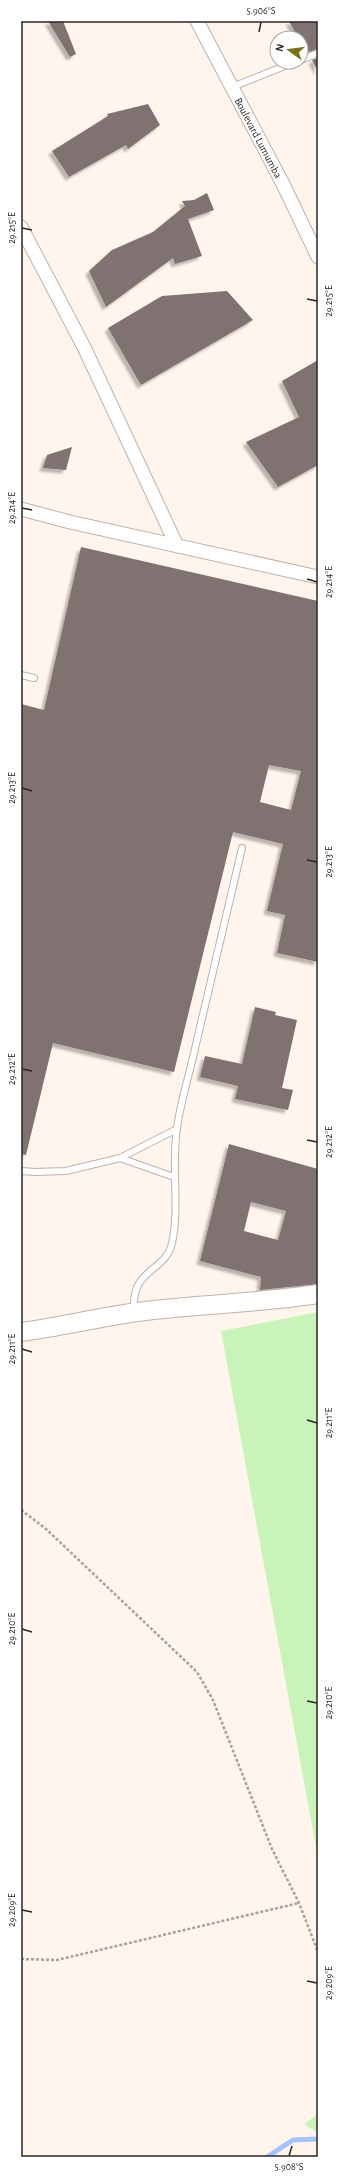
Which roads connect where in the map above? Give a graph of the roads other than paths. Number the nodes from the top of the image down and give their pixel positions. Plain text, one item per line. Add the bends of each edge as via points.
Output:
1 (197, 21) edge
2 (275, 70) edge
3 (230, 88) junction
4 (21, 227) edge
5 (318, 256) edge
6 (21, 509) edge
7 (177, 546) junction
8 (318, 577) edge
9 (21, 675) edge
10 (34, 678) dead end
11 (242, 848) dead end
12 (176, 1129) junction
13 (120, 1158) junction
14 (21, 1171) edge
15 (174, 1178) junction
16 (318, 1294) edge
17 (144, 1311) junction
18 (21, 1332) edge

1 - 3 street, Boulevard Lumumba
2 - 3 lane
3 - 5 street, Boulevard Lumumba via 283,184
4 - 7 street via 84,347
6 - 7 street
7 - 8 street
9 - 10 lane
11 - 12 lane
12 - 13 lane
12 - 15 lane
13 - 14 lane via 66,1171
13 - 15 lane
15 - 17 lane via 175,1228 171,1249 140,1281 134,1292 134,1305
16 - 17 street
17 - 18 street

